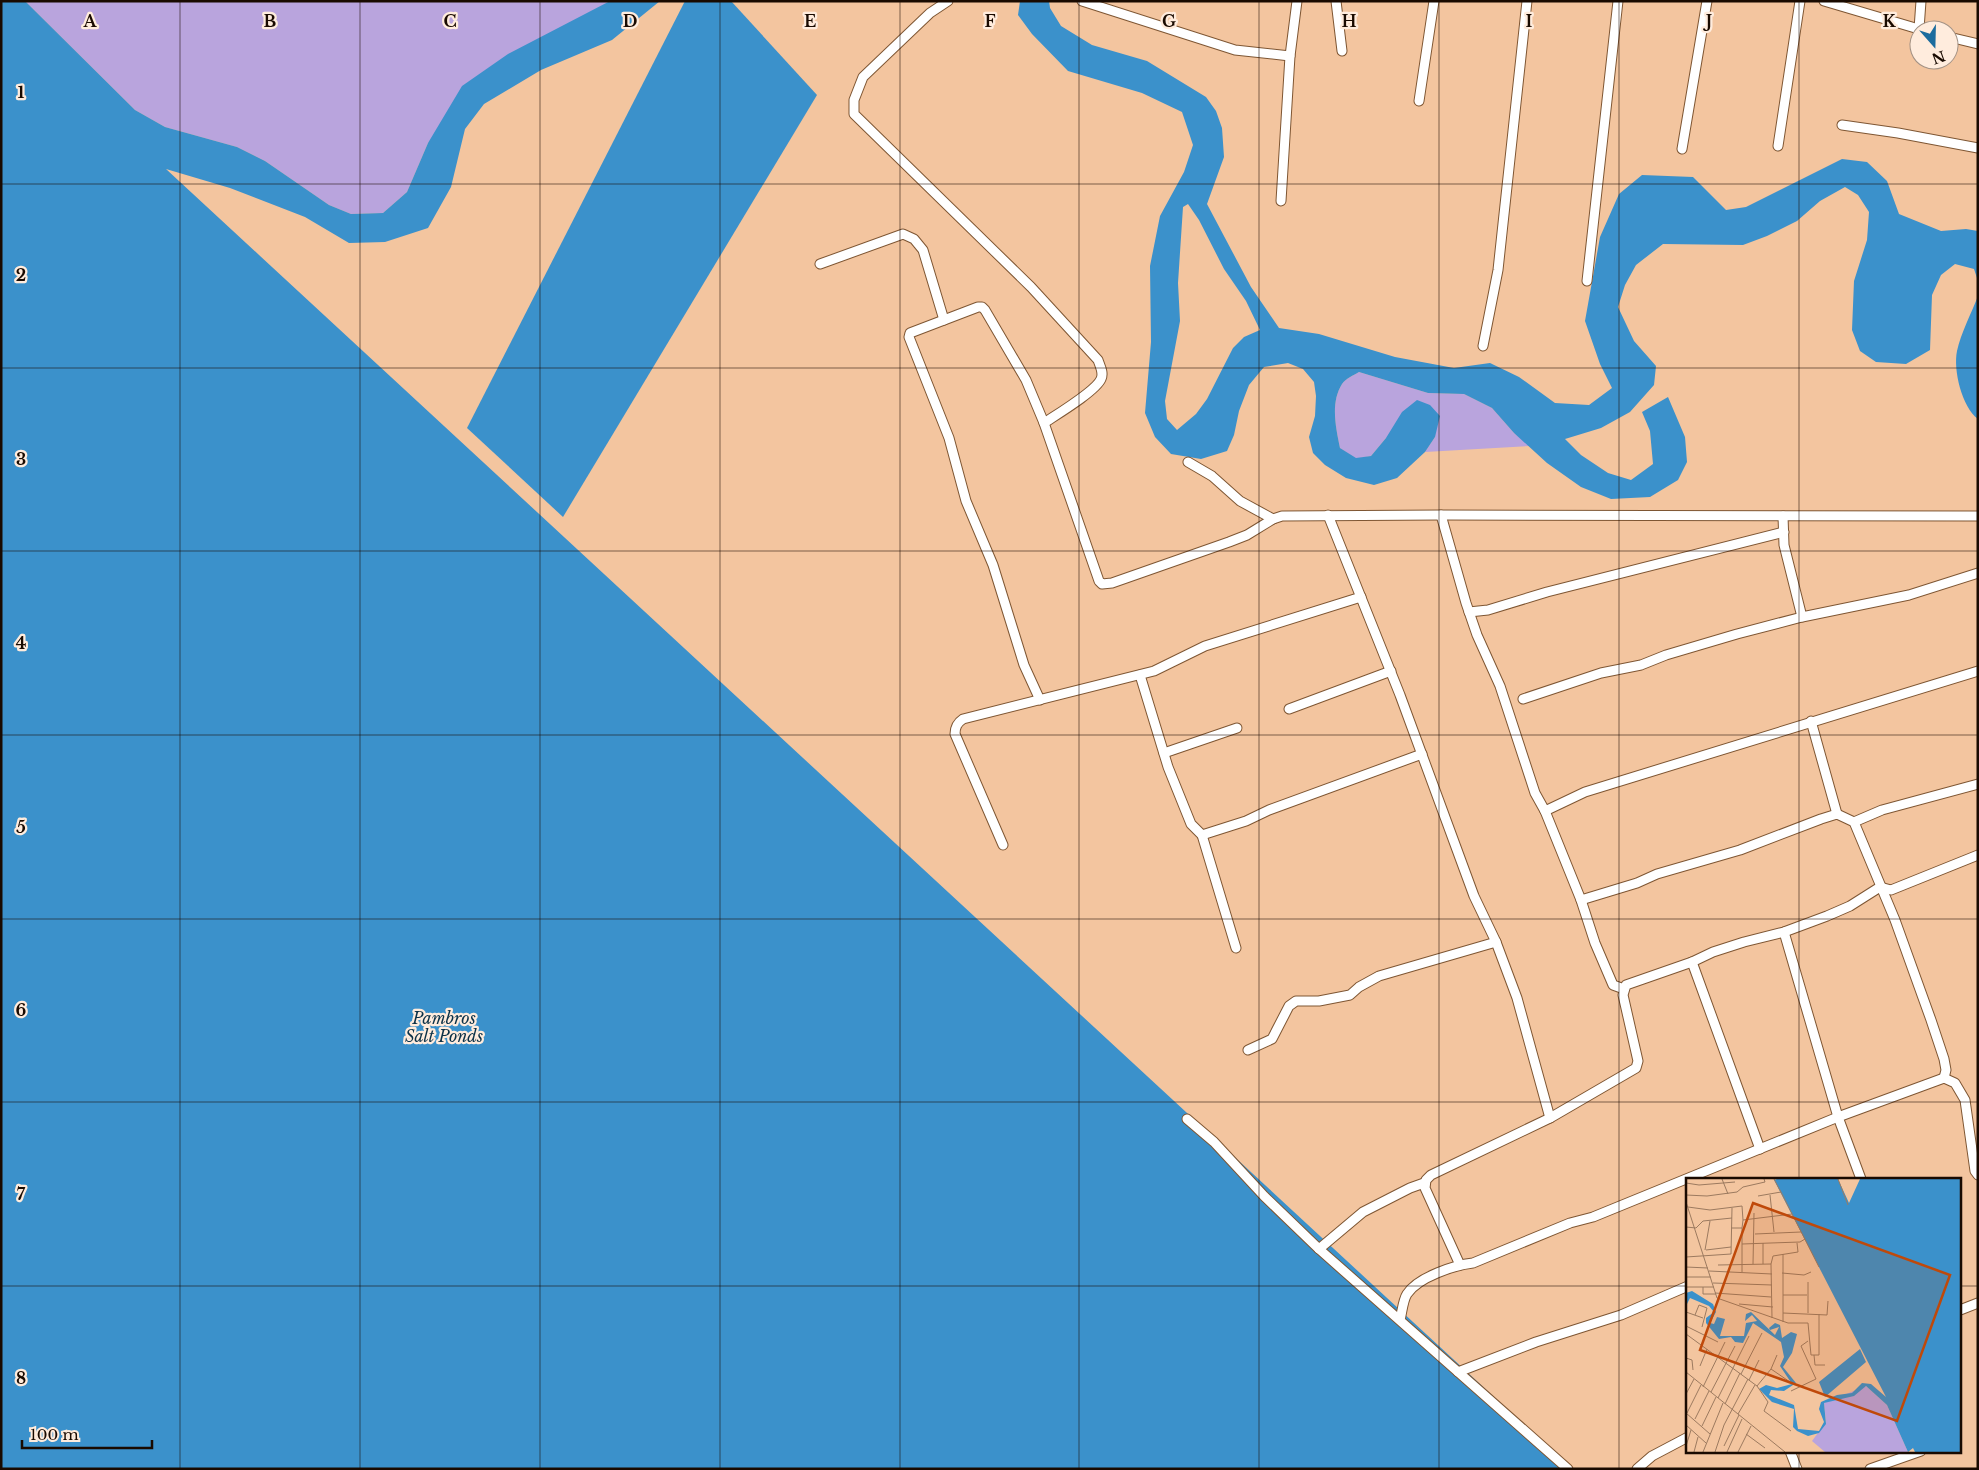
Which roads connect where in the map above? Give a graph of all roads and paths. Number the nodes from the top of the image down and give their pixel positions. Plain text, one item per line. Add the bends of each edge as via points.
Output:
1 (948, 1) edge
2 (1082, 1) edge
3 (1297, 1) edge
4 (1336, 1) edge
5 (1434, 1) edge
6 (1527, 1) edge
7 (1618, 1) edge
8 (1707, 1) edge
9 (1800, 1) edge
10 (1824, 1) edge
11 (1921, 1) edge
12 (1921, 20) edge
13 (1909, 26) edge
14 (1959, 39) edge
15 (1978, 44) edge
16 (1342, 50) dead end
17 (1290, 56) junction
18 (1420, 101) dead end
19 (1842, 125) dead end
20 (1778, 146) dead end
21 (1682, 148) dead end
22 (1978, 148) edge
23 (1281, 201) dead end
24 (820, 264) dead end
25 (1587, 281) dead end
26 (944, 320) junction
27 (1483, 346) dead end
28 (1044, 423) junction
29 (1188, 462) dead end
30 (1328, 515) junction
31 (1441, 515) junction
32 (1783, 516) junction
33 (1978, 516) edge
34 (1273, 518) junction
35 (1784, 532) junction
36 (1978, 573) edge
37 (1361, 597) junction
38 (1469, 612) junction
39 (1802, 617) junction
40 (1390, 671) junction
41 (1978, 671) edge
42 (1140, 675) junction
43 (1523, 699) dead end
44 (1040, 700) junction
45 (1290, 709) dead end
46 (1811, 722) junction
47 (1237, 728) dead end
48 (1164, 753) junction
49 (1422, 754) junction
50 (1978, 784) edge
51 (1545, 811) junction
52 (1838, 814) junction
53 (1854, 822) junction
54 (1202, 835) junction
55 (1003, 845) dead end
56 (1978, 855) edge
57 (1880, 887) junction
58 (1581, 900) junction
59 (1784, 932) junction
60 (1496, 942) junction
61 (1236, 948) dead end
62 (1692, 962) junction
63 (1624, 989) junction
64 (1248, 1050) dead end
65 (1944, 1078) junction
66 (1838, 1116) junction
67 (1550, 1118) junction
68 (1187, 1119) dead end
69 (1760, 1149) junction
70 (1978, 1175) edge
71 (1686, 1178) edge
72 (1687, 1178) edge
73 (1861, 1178) edge
74 (1424, 1183) junction
75 (1319, 1249) junction
76 (1460, 1265) junction
77 (1686, 1287) edge
78 (1978, 1303) edge
79 (1962, 1309) edge
80 (1400, 1320) junction
81 (1458, 1372) junction
82 (1686, 1438) edge
83 (1790, 1452) edge
84 (1919, 1452) edge
85 (1568, 1469) edge
86 (1637, 1469) edge
87 (1797, 1469) edge
88 (1870, 1469) edge

1 - 28 street via 930,13 863,78 854,100 854,114 1032,287 1098,360 1102,372 1099,382
2 - 17 street via 1235,50
3 - 17 street
4 - 16 street
5 - 18 street
6 - 27 street via 1498,270
7 - 25 street
8 - 21 street
9 - 20 street
10 - 13 street
11 - 12 street
14 - 15 street
17 - 23 street
19 - 22 street
24 - 26 street via 902,234 914,239 923,250
26 - 28 street via 982,307 985,310 1026,380
26 - 44 street via 910,333 909,337 950,438 966,501 994,564 1024,665
28 - 34 street via 1102,584 1238,538
29 - 34 street via 1212,476 1240,501
30 - 31 street
30 - 34 street
30 - 37 street
31 - 32 street
31 - 38 street
32 - 33 street
32 - 35 street
35 - 38 street via 1488,610
35 - 39 street
36 - 39 street via 1909,595
37 - 40 street
37 - 42 street via 1205,646
38 - 51 street via 1500,686 1535,793
39 - 43 street via 1678,651 1641,665 1601,673
40 - 45 street
40 - 49 street
41 - 46 street
42 - 44 street
42 - 48 street
44 - 55 street via 963,719 955,729
46 - 51 street via 1585,792
46 - 52 street
47 - 48 street
48 - 54 street via 1191,824
49 - 54 street
49 - 60 street via 1468,880
50 - 53 street via 1882,810
51 - 58 street
52 - 53 street
52 - 58 street via 1740,850
53 - 57 street
54 - 61 street
56 - 57 street via 1891,890
57 - 59 street via 1850,906
57 - 65 street via 1895,920 1944,1059
58 - 63 street via 1594,943 1613,984
59 - 62 street via 1713,952
59 - 66 street
60 - 64 street via 1379,976 1359,986 1350,995 1319,1001 1296,1001 1289,1006 1272,1039
60 - 67 street via 1517,998
62 - 63 street via 1632,982
62 - 69 street
63 - 67 street via 1624,1003 1638,1061 1636,1068
65 - 66 street
65 - 70 street via 1954,1083 1965,1100
66 - 69 street
66 - 73 street
67 - 74 street via 1431,1175
68 - 75 street via 1214,1142
69 - 72 street
71 - 76 street via 1474,1263
74 - 75 street via 1363,1212
74 - 76 street
75 - 80 street
76 - 80 street via 1419,1283 1407,1294
77 - 81 street via 1622,1315 1536,1342
78 - 79 street
80 - 81 street
81 - 85 street
82 - 86 street via 1652,1456
83 - 87 street
84 - 88 street

